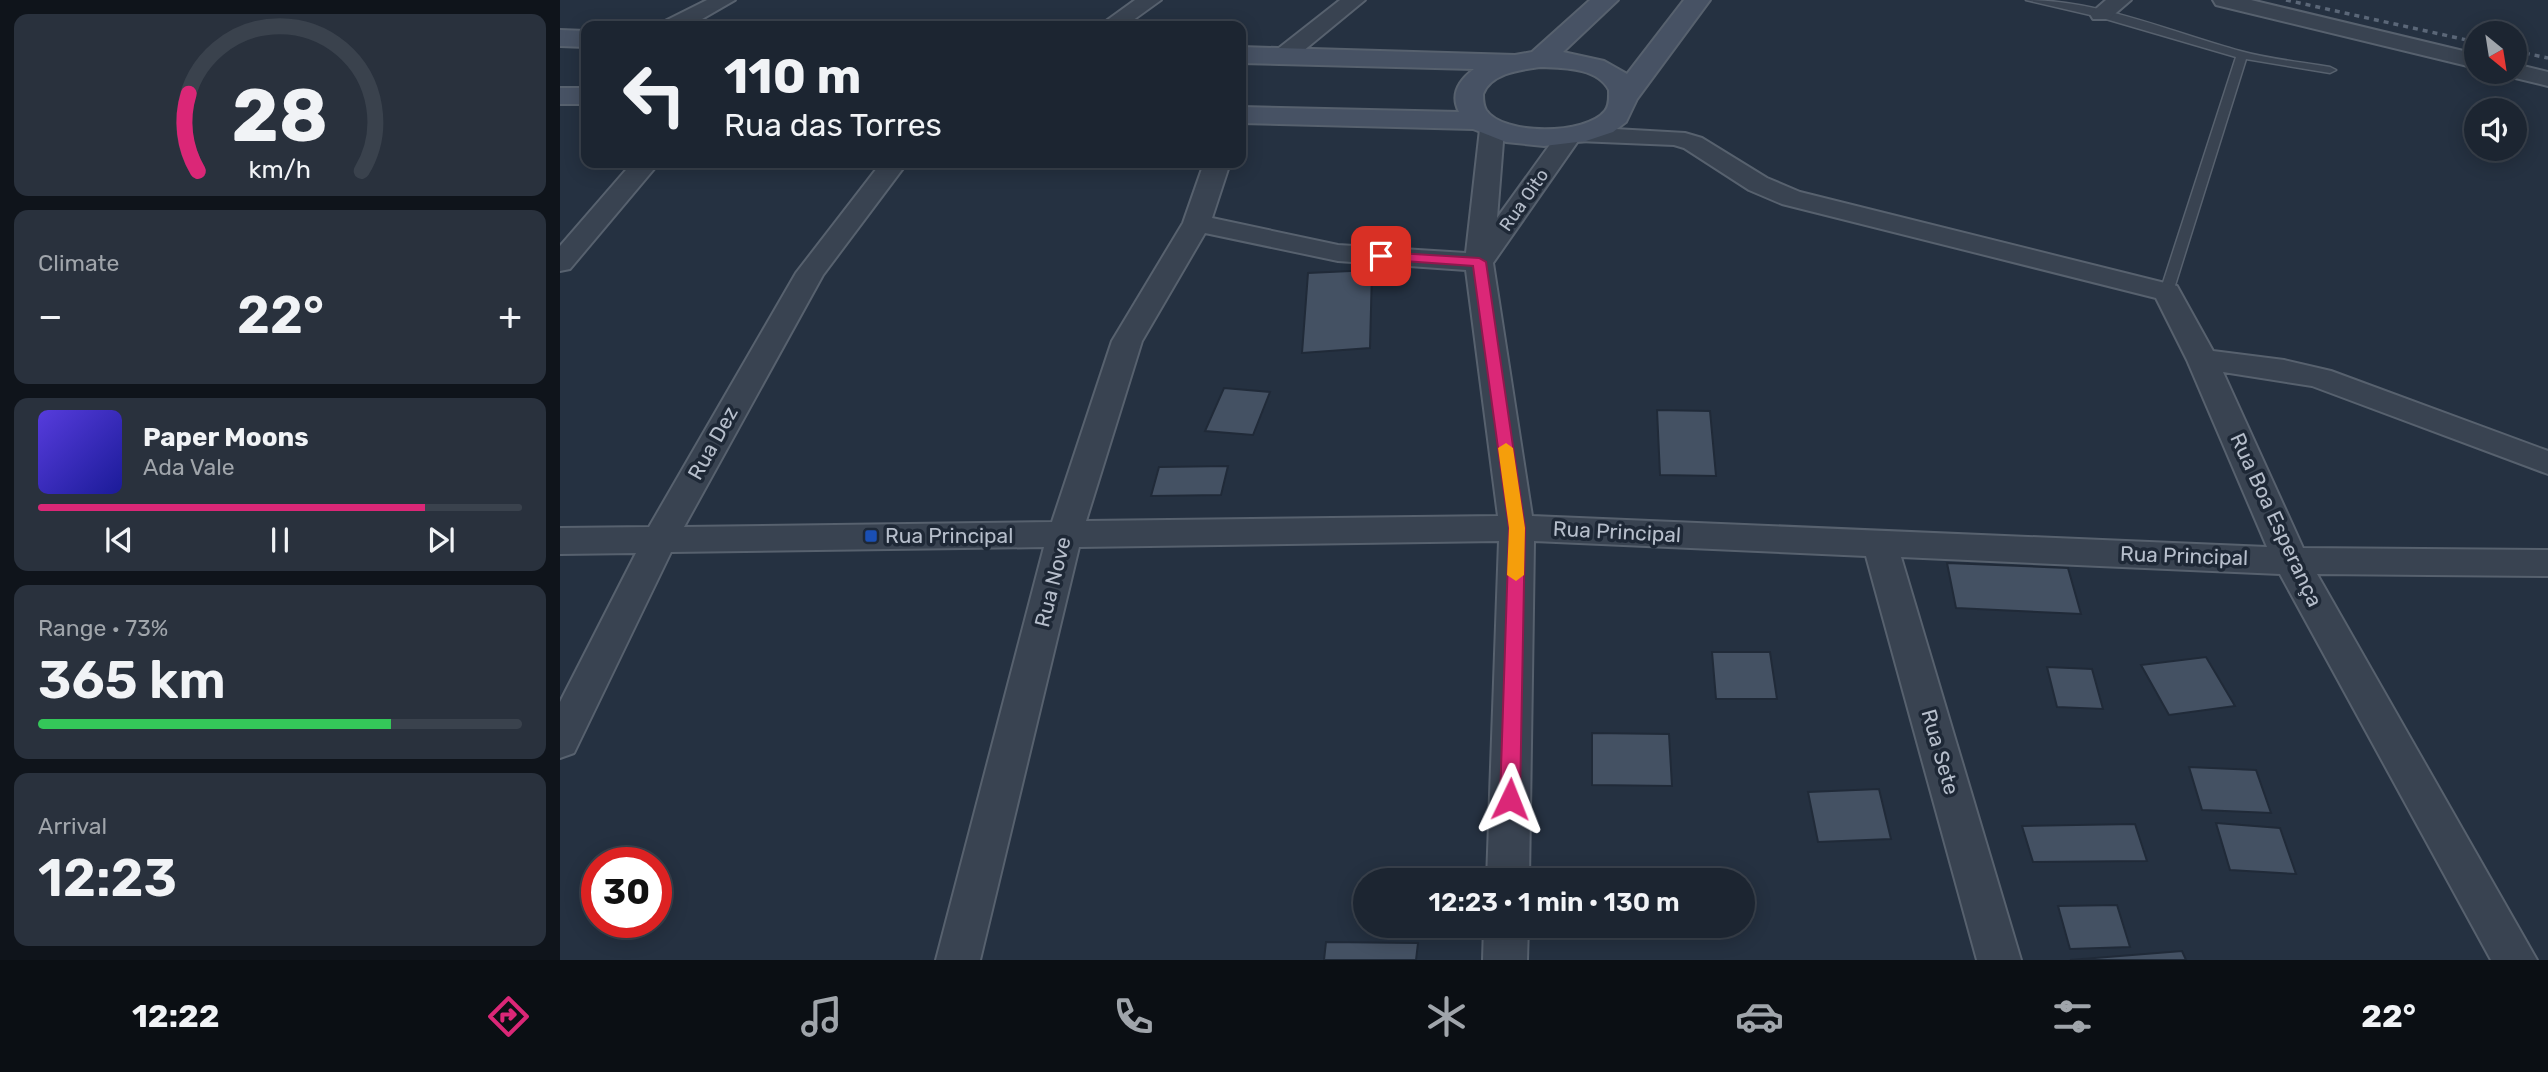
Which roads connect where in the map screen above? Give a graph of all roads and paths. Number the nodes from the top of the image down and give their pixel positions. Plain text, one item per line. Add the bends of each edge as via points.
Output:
1 (724, 0) edge
2 (1150, 0) edge
3 (1354, 0) edge
4 (1605, 0) edge
5 (1698, 0) edge
6 (2031, 0) edge
7 (2120, 0) edge
8 (2224, 0) edge
9 (2101, 14) junction
10 (683, 21) edge
11 (1118, 21) edge
12 (560, 38) edge
13 (581, 39) edge
14 (1246, 55) edge
15 (2242, 55) junction
16 (1283, 56) junction
17 (2464, 58) edge
18 (1528, 60) junction
19 (2330, 70) dead end
20 (2527, 74) edge
21 (2548, 79) edge
22 (560, 96) edge
23 (581, 96) edge
24 (1625, 96) junction
25 (1246, 115) edge
26 (1487, 125) junction
27 (1574, 135) junction
28 (642, 168) edge
29 (890, 168) edge
30 (1215, 168) edge
31 (1197, 223) junction
32 (1479, 262) junction
33 (560, 263) edge
34 (2167, 292) junction
35 (2202, 360) junction
36 (2548, 463) edge
37 (1517, 528) junction
38 (1065, 533) junction
39 (660, 539) junction
40 (560, 541) edge
41 (1880, 544) junction
42 (2291, 561) junction
43 (2548, 563) edge
44 (560, 741) edge
45 (1508, 868) edge
46 (1506, 938) edge
47 (958, 960) edge
48 (1505, 960) edge
49 (1998, 960) edge
50 (2515, 960) edge

1 - 10 street
2 - 11 street
3 - 16 street
4 - 18 street
5 - 24 street
6 - 9 lane
7 - 9 street
8 - 17 street
9 - 15 lane
12 - 13 street
14 - 16 street
15 - 19 lane
15 - 34 lane
16 - 18 street
18 - 24 street via 1587,64 1606,72
18 - 26 street via 1495,68 1471,88 1471,111
20 - 21 street
22 - 23 street
24 - 27 street via 1622,109 1611,121
25 - 26 street
26 - 27 street via 1541,138
26 - 32 street, Rua Oito
27 - 32 street, Rua Oito
27 - 34 street via 1676,138 1791,198
28 - 33 street
29 - 39 street, Rua Dez via 810,273
30 - 31 street, Rua Nove
31 - 32 street via 1338,253
31 - 38 street, Rua Nove via 1127,341
32 - 37 street, Rua Oito
34 - 35 street, Rua Boa Esperança
35 - 36 street via 2320,379
35 - 42 street, Rua Boa Esperança
37 - 38 street, Rua Principal
37 - 41 street, Rua Principal
37 - 45 street, Rua Oito
38 - 39 street, Rua Principal
38 - 47 street, Rua Nove
39 - 40 street, Rua Principal
39 - 44 street, Rua Dez
41 - 42 street, Rua Principal
41 - 49 street, Rua Sete
42 - 43 street, Rua Principal
42 - 50 street, Rua Boa Esperança
46 - 48 street

